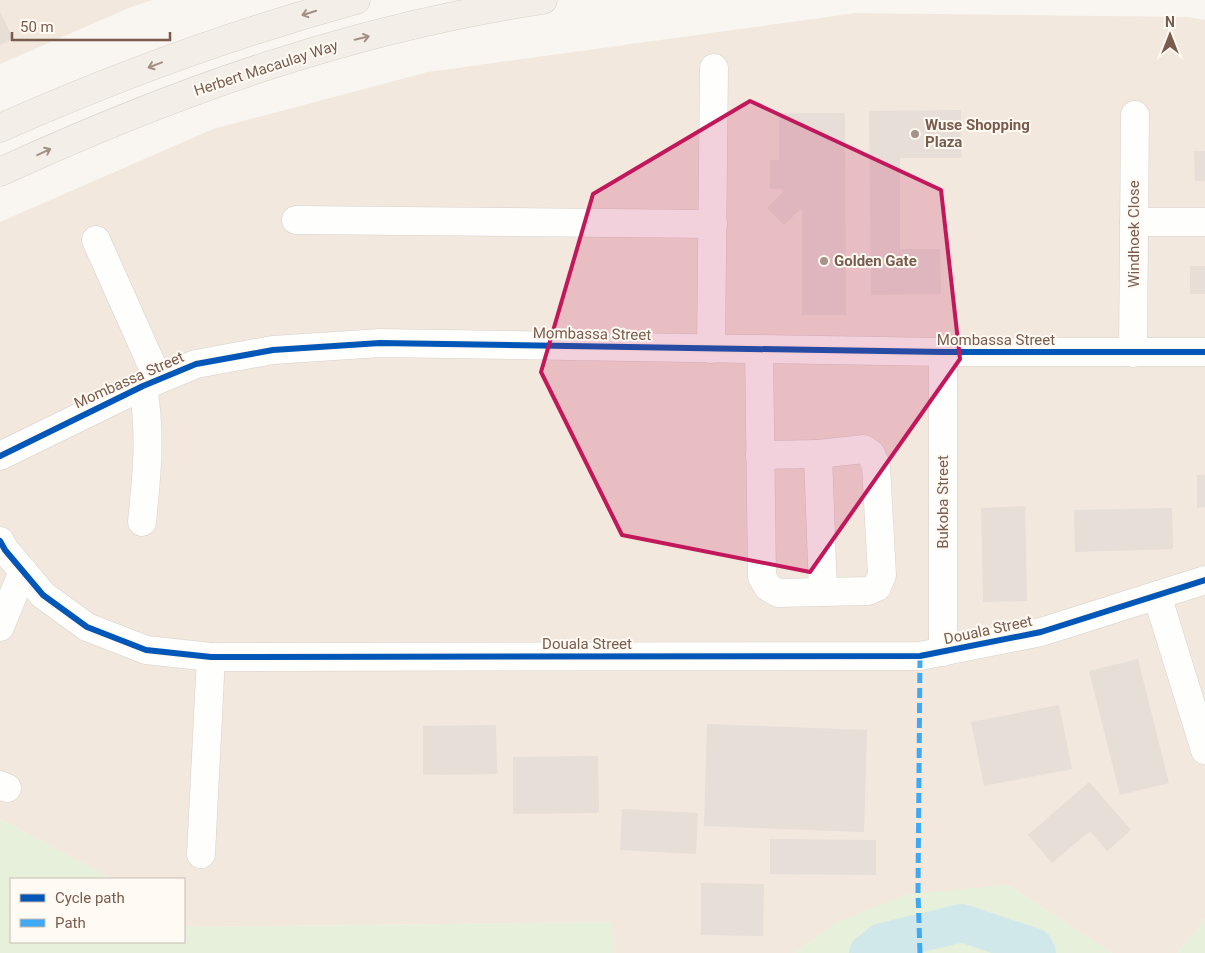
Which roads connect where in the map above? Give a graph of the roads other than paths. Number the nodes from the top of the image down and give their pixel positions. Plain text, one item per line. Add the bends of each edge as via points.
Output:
1 (356, 0) edge
2 (543, 0) edge
3 (482, 4) edge
4 (714, 68) dead end
5 (1135, 115) dead end
6 (0, 128) edge
7 (0, 172) edge
8 (296, 220) dead end
9 (1134, 222) junction
10 (1205, 222) edge
11 (713, 224) junction
12 (96, 240) dead end
13 (711, 349) junction
14 (759, 349) junction
15 (943, 352) junction
16 (1205, 352) edge
17 (1133, 353) junction
18 (150, 383) junction
19 (818, 454) junction
20 (760, 455) junction
21 (0, 456) edge
22 (142, 522) dead end
23 (0, 541) edge
24 (23, 571) junction
25 (1205, 580) edge
26 (824, 592) junction
27 (1157, 595) junction
28 (0, 626) edge
29 (943, 652) junction
30 (211, 658) junction
31 (1205, 750) edge
32 (201, 854) dead end

1 -> 6 main road via 190,53 58,102
2 - 3 main road, Herbert Macaulay Way
7 -> 3 main road, Herbert Macaulay Way via 77,137 204,87 332,45
4 - 11 street
5 - 9 street, Windhoek Close
8 - 11 street
9 - 10 street
9 - 17 street, Windhoek Close
11 - 13 street
12 - 18 street
13 - 14 street, Mombassa Street
13 - 18 street, Mombassa Street via 380,343 273,350 196,364
14 - 15 street, Mombassa Street
14 - 20 street
15 - 17 street, Mombassa Street
15 - 29 street, Bukoba Street
16 - 17 street, Mombassa Street
18 - 21 street, Mombassa Street
18 - 22 street via 147,412 149,445
19 - 20 street
19 - 26 street
19 - 26 street via 864,448 871,454 876,466 882,574 877,587 868,591
20 - 26 street via 762,577 768,587 778,593
23 - 24 street, Douala Street
24 - 28 street
24 - 30 street, Douala Street via 43,595 87,627 146,650
25 - 27 street, Douala Street
27 - 29 street, Douala Street via 1042,632
27 - 31 street
29 - 30 street, Douala Street via 920,656
30 - 32 street

